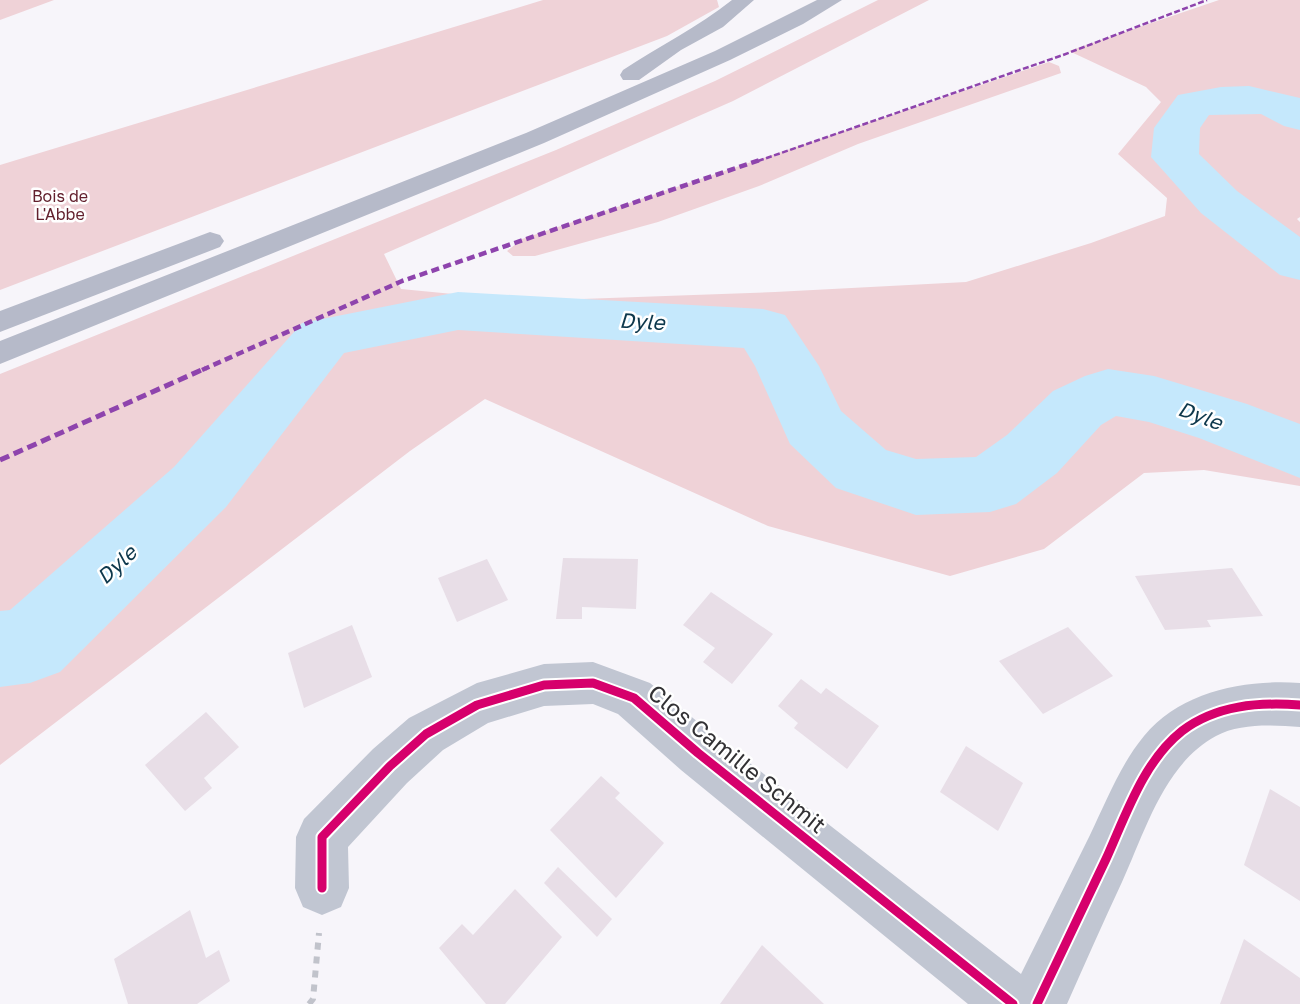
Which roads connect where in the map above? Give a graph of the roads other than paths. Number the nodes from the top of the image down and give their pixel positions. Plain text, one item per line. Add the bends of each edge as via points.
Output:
1 (744, 0) edge
2 (790, 0) edge
3 (832, 0) edge
4 (631, 75) junction
5 (357, 185) dead end
6 (229, 234) dead end
7 (0, 322) edge
8 (0, 353) edge
9 (1300, 705) edge
10 (323, 888) road end
11 (1013, 1004) edge
12 (1037, 1004) edge

1 - 4 highway via 716,23
2 - 4 highway
3 - 8 highway via 675,78 528,141
4 - 5 highway
6 - 7 highway
9 - 12 street via 1251,703 1195,723 1171,741 1139,789
10 - 11 street, Clos Camille Schmit via 322,837 426,734 477,705 544,685 593,683 634,698

